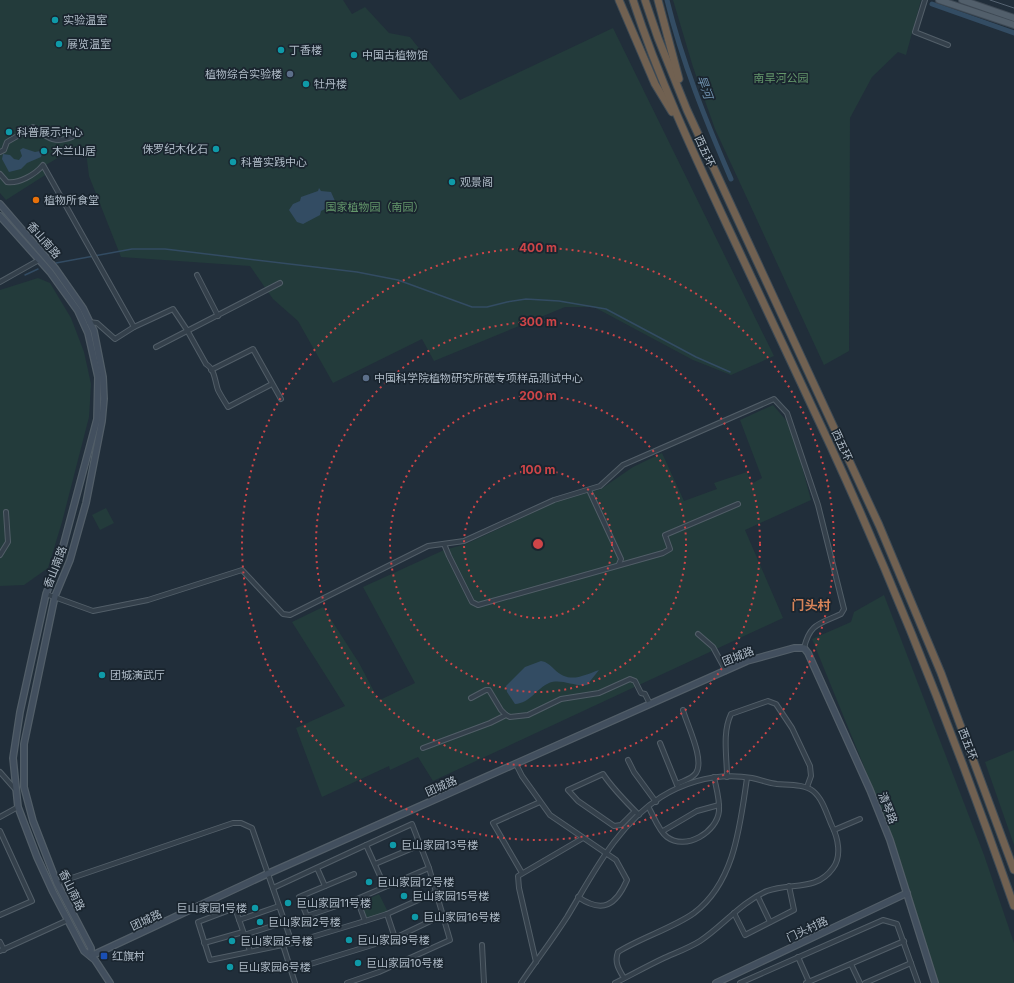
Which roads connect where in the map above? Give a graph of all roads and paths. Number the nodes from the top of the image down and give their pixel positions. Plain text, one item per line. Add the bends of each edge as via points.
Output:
1 (619, 0) edge
2 (633, 0) edge
3 (645, 0) edge
4 (658, 0) edge
5 (925, 0) edge
6 (939, 0) edge
7 (962, 0) edge
8 (1014, 18) edge
9 (1014, 25) edge
10 (948, 45) dead end
11 (687, 110) junction
12 (72, 137) dead end
13 (686, 138) junction
14 (0, 152) edge
15 (0, 174) edge
16 (0, 204) edge
17 (0, 216) edge
18 (38, 260) junction
19 (197, 275) dead end
20 (0, 282) edge
21 (280, 284) dead end
22 (218, 316) junction
23 (89, 322) junction
24 (134, 328) junction
25 (188, 330) junction
26 (156, 347) dead end
27 (212, 370) junction
28 (272, 384) junction
29 (281, 399) dead end
30 (589, 490) junction
31 (738, 504) dead end
32 (6, 512) dead end
33 (444, 544) junction
34 (0, 555) edge
35 (619, 564) junction
36 (46, 594) junction
37 (55, 596) junction
38 (698, 634) dead end
39 (804, 648) junction
40 (726, 671) junction
41 (471, 698) dead end
42 (650, 704) junction
43 (683, 710) dead end
44 (506, 715) junction
45 (660, 743) dead end
46 (423, 748) dead end
47 (628, 760) dead end
48 (516, 764) junction
49 (0, 772) edge
50 (714, 777) junction
51 (727, 777) junction
52 (747, 778) junction
53 (677, 784) junction
54 (807, 787) junction
55 (15, 789) junction
56 (679, 789) junction
57 (540, 802) junction
58 (656, 802) junction
59 (719, 805) junction
60 (18, 807) junction
61 (648, 808) junction
62 (637, 813) junction
63 (0, 817) edge
64 (860, 819) dead end
65 (834, 830) junction
66 (0, 831) edge
67 (663, 831) junction
68 (583, 838) junction
69 (366, 845) junction
70 (420, 845) junction
71 (606, 853) junction
72 (375, 864) junction
73 (316, 868) junction
74 (429, 868) junction
75 (1014, 870) edge
76 (522, 873) junction
77 (267, 874) junction
78 (354, 874) dead end
79 (56, 883) junction
80 (325, 886) junction
81 (788, 886) junction
82 (385, 887) junction
83 (273, 888) junction
84 (436, 892) junction
85 (907, 893) junction
86 (758, 896) junction
87 (578, 897) junction
88 (356, 899) junction
89 (279, 906) junction
90 (1014, 906) edge
91 (734, 913) junction
92 (387, 914) junction
93 (0, 915) edge
94 (443, 915) junction
95 (68, 920) junction
96 (239, 920) junction
97 (365, 921) junction
98 (285, 922) junction
99 (770, 922) junction
100 (244, 933) junction
101 (394, 938) junction
102 (904, 941) junction
103 (0, 942) edge
104 (204, 943) junction
105 (292, 943) junction
106 (482, 945) dead end
107 (283, 946) junction
108 (2, 950) edge
109 (250, 951) junction
110 (91, 956) junction
111 (798, 957) junction
112 (536, 962) junction
113 (911, 963) junction
114 (851, 964) junction
115 (291, 970) junction
116 (624, 978) junction
117 (107, 982) edge
118 (933, 982) edge
119 (295, 983) edge
120 (347, 983) edge
121 (484, 983) edge
122 (521, 983) edge
123 (614, 983) edge
124 (716, 983) edge
125 (740, 983) edge
126 (807, 983) edge
127 (860, 983) edge
128 (864, 983) edge
129 (918, 983) edge

1 - 13 highway via 656,84
2 - 13 highway, 西五环 via 646,42
3 - 11 highway, 西五环
4 - 11 highway
5 - 10 street via 915,32
6 - 9 main road
7 - 8 main road
11 - 75 highway, 西五环 via 879,525 941,673
12 - 14 street via 56,141 33,127 7,142 4,150
13 - 90 highway, 西五环 via 832,450 900,604 964,764
15 - 24 street via 6,182 15,184 43,165
16 - 23 street, 香山南路 via 71,288
17 - 18 street, 香山南路
18 - 20 street
18 - 36 street, 香山南路 via 66,292 86,328 94,355 98,399 97,418 73,514
19 - 22 street
21 - 22 street
22 - 25 street
23 - 24 street via 97,323 115,339
23 - 37 street, 香山南路 via 100,354 104,399 102,421 86,503 70,560
24 - 25 street via 173,309
25 - 26 street
25 - 27 street
27 - 28 street via 253,349
27 - 28 street via 217,389 228,408
28 - 29 street
30 - 33 street via 554,500 464,541
30 - 35 street via 621,559
30 - 39 street via 600,486 623,465 774,399 787,413 818,505 844,609 841,614 812,628 807,635
31 - 35 street via 665,535 670,549
32 - 34 street via 8,542
33 - 35 street via 472,602 478,605
33 - 37 street via 428,546 290,615 283,614 242,570 148,600 93,611
36 - 37 street
36 - 55 street, 香山南路 via 14,746
37 - 79 street, 香山南路 via 24,744 24,787 33,821
38 - 40 street via 713,647
39 - 40 street, 团城路 via 794,648 747,661
39 - 85 street, 清琴路 via 870,790
40 - 42 street, 团城路
41 - 44 street via 489,690
42 - 44 street via 635,681 630,679 600,693 560,699 528,715
42 - 48 street, 团城路
43 - 53 street via 696,748 698,769 695,775
44 - 46 street
45 - 53 street
47 - 58 street
48 - 57 street
48 - 77 street, 团城路
49 - 55 street
50 - 51 street
50 - 56 street
50 - 59 street
51 - 52 street
51 - 54 street via 727,723 732,714 768,701 776,704 792,728 810,766 811,776
52 - 54 street
52 - 116 street via 733,854 718,886 693,914 618,952 617,964
53 - 56 street
54 - 65 street via 822,803
55 - 60 street, 香山南路
56 - 58 street
57 - 68 street via 550,815
57 - 76 street via 493,823
58 - 61 street
59 - 67 street via 697,811
59 - 67 street via 717,821 713,828 698,837 677,841
60 - 63 street
60 - 95 street, 香山南路 via 37,857
61 - 62 street
61 - 67 street
62 - 62 street via 603,774 568,790 578,801 614,826 621,825
62 - 71 street
64 - 65 street
65 - 81 street via 839,849 835,866 824,879 805,886
66 - 93 street via 32,901
68 - 71 street
68 - 76 street
69 - 70 street via 412,824
69 - 72 street
69 - 73 street
70 - 72 street
70 - 74 street
71 - 87 street
71 - 87 street via 616,860 627,880 622,890 610,905 591,905
72 - 82 street
73 - 80 street
73 - 83 street
74 - 82 street
74 - 84 street
76 - 112 street via 518,876 519,888
77 - 79 street via 252,828 241,823 233,823
77 - 83 street
77 - 110 street, 团城路
78 - 80 street
79 - 110 street, 香山南路 via 91,948
80 - 88 street via 299,897 307,916
81 - 86 street
81 - 99 street via 794,910
82 - 88 street
83 - 89 street
84 - 92 street
84 - 94 street
85 - 118 street, 清琴路
85 - 124 street, 门头村路
86 - 91 street
86 - 99 street
87 - 112 street
88 - 97 street
89 - 96 street
89 - 98 street
91 - 99 street via 745,934
91 - 116 street via 698,943
92 - 97 street
92 - 101 street
94 - 101 street
94 - 120 street via 450,940 379,972
95 - 108 street
95 - 110 street, 香山南路 via 84,951
96 - 100 street
96 - 104 street via 235,908 198,922
97 - 105 street
98 - 100 street
98 - 105 street
100 - 104 street
100 - 109 street
101 - 115 street
102 - 111 street via 897,924 883,920
102 - 113 street
102 - 114 street
103 - 108 street
104 - 109 street via 210,960
105 - 107 street
106 - 121 street
107 - 109 street
107 - 115 street
110 - 117 street, 香山南路
111 - 125 street
111 - 126 street
112 - 122 street
113 - 128 street
113 - 129 street
114 - 126 street
114 - 127 street
115 - 119 street
116 - 123 street

